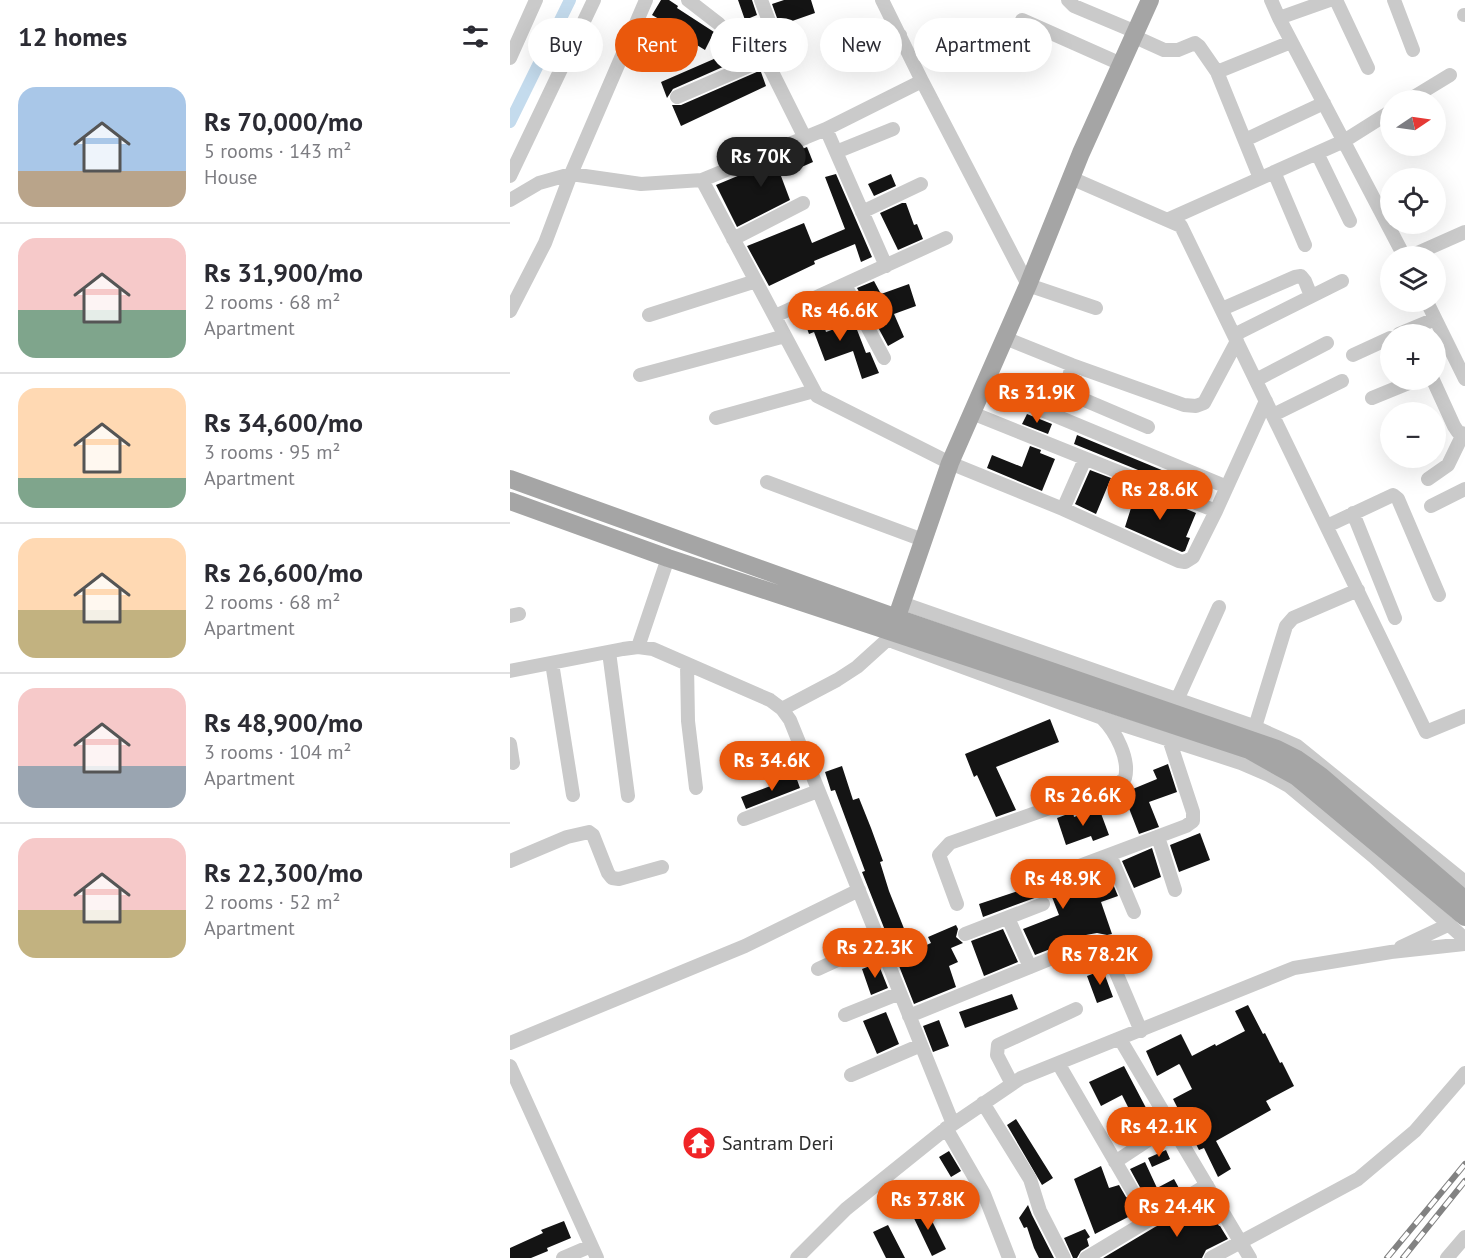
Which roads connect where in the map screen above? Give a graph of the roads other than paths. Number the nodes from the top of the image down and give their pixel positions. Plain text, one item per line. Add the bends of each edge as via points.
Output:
1 (536, 0) edge
2 (594, 0) edge
3 (646, 0) edge
4 (688, 0) edge
5 (762, 0) edge
6 (882, 0) edge
7 (1068, 0) edge
8 (1150, 0) edge
9 (1270, 0) edge
10 (1394, 0) edge
11 (1327, 1) edge
12 (711, 18) edge
13 (768, 18) edge
14 (891, 18) edge
15 (1279, 18) junction
16 (1052, 33) edge
17 (1135, 34) junction
18 (902, 39) edge
19 (1291, 42) junction
20 (1413, 50) dead end
21 (510, 58) edge
22 (1121, 64) junction
23 (1368, 68) dead end
24 (1217, 72) junction
25 (1450, 75) dead end
26 (922, 81) junction
27 (1425, 90) edge
28 (677, 97) dead end
29 (1324, 103) junction
30 (1380, 118) edge
31 (826, 129) junction
32 (893, 129) dead end
33 (805, 138) junction
34 (1245, 140) junction
35 (1344, 141) junction
36 (836, 152) junction
37 (1317, 153) junction
38 (1274, 172) junction
39 (571, 174) junction
40 (510, 176) edge
41 (1071, 178) junction
42 (1260, 178) junction
43 (702, 180) junction
44 (921, 184) dead end
45 (510, 200) edge
46 (803, 203) dead end
47 (862, 212) junction
48 (1167, 220) junction
49 (1350, 221) dead end
50 (1465, 232) edge
51 (946, 238) dead end
52 (733, 239) junction
53 (1305, 245) dead end
54 (1399, 246) edge
55 (1434, 246) edge
56 (886, 266) junction
57 (1342, 281) dead end
58 (756, 282) junction
59 (844, 285) junction
60 (1028, 285) junction
61 (1311, 296) junction
62 (1096, 308) dead end
63 (1222, 309) junction
64 (510, 311) edge
65 (1432, 312) edge
66 (648, 315) dead end
67 (775, 316) junction
68 (1436, 319) junction
69 (1426, 324) edge
70 (785, 336) junction
71 (1005, 338) junction
72 (1236, 338) junction
73 (1328, 343) dead end
74 (1380, 343) edge
75 (1460, 354) edge
76 (1353, 355) dead end
77 (884, 358) dead end
78 (1072, 365) junction
79 (640, 375) dead end
80 (1465, 379) edge
81 (1256, 380) junction
82 (1342, 381) dead end
83 (1392, 390) edge
84 (1437, 390) edge
85 (814, 391) junction
86 (1372, 398) dead end
87 (1266, 401) junction
88 (1027, 404) dead end
89 (972, 414) junction
90 (1273, 415) junction
91 (716, 418) dead end
92 (1148, 427) dead end
93 (1464, 434) edge
94 (1085, 459) junction
95 (950, 464) junction
96 (510, 479) edge
97 (1428, 479) dead end
98 (767, 482) dead end
99 (1227, 487) junction
100 (1465, 489) edge
101 (510, 501) edge
102 (1431, 506) dead end
103 (1063, 509) junction
104 (1216, 511) junction
105 (1353, 513) junction
106 (1326, 526) junction
107 (923, 540) junction
108 (669, 558) junction
109 (1358, 590) junction
110 (1439, 595) dead end
111 (1219, 607) dead end
112 (1395, 618) dead end
113 (894, 623) junction
114 (919, 634) junction
115 (638, 648) junction
116 (609, 652) junction
117 (552, 663) junction
118 (687, 664) junction
119 (510, 671) edge
120 (1177, 700) junction
121 (782, 709) junction
122 (1465, 716) edge
123 (1102, 718) junction
124 (1255, 727) junction
125 (1169, 739) junction
126 (510, 744) edge
127 (513, 764) dead end
128 (696, 788) dead end
129 (818, 791) junction
130 (573, 795) dead end
131 (628, 796) dead end
132 (744, 819) dead end
133 (1158, 837) junction
134 (1110, 855) junction
135 (510, 861) edge
136 (662, 867) dead end
137 (1074, 868) dead end
138 (1465, 882) edge
139 (859, 890) junction
140 (1175, 890) dead end
141 (1465, 900) edge
142 (957, 904) dead end
143 (1043, 904) dead end
144 (1134, 912) dead end
145 (1008, 918) junction
146 (1457, 920) edge
147 (965, 934) dead end
148 (1465, 939) edge
149 (879, 941) junction
150 (1465, 944) edge
151 (1391, 952) junction
152 (1030, 967) junction
153 (818, 969) dead end
154 (900, 993) junction
155 (1076, 1009) dead end
156 (845, 1015) dead end
157 (909, 1016) junction
158 (1141, 1031) junction
159 (1120, 1039) junction
160 (510, 1043) edge
161 (921, 1045) junction
162 (1058, 1063) junction
163 (510, 1066) edge
164 (1465, 1072) edge
165 (851, 1075) dead end
166 (1012, 1084) junction
167 (983, 1104) junction
168 (1171, 1125) junction
169 (950, 1126) junction
170 (1115, 1162) junction
171 (1207, 1185) junction
172 (1133, 1192) dead end
173 (1465, 1237) edge
174 (1241, 1244) junction
175 (594, 1252) edge
176 (562, 1258) edge
177 (797, 1258) edge
178 (1008, 1258) edge
179 (1064, 1258) edge
180 (1086, 1258) edge
181 (1212, 1258) edge
182 (1250, 1258) edge
183 (1447, 1258) edge

1 - 21 street
2 - 40 street
3 - 39 street
4 - 12 street
5 - 13 street
6 - 14 street
7 - 17 street
8 - 17 main road
9 - 15 street
10 - 20 street
11 - 15 street
11 - 23 street
15 - 19 street
16 - 22 street
17 - 22 main road
17 - 24 street via 1164,50 1178,50 1195,43
18 - 26 street
19 - 24 street
19 - 29 street
22 - 41 main road
24 - 34 street
25 - 27 street
26 - 31 street
26 - 60 street
28 - 33 street via 758,62 766,64
29 - 34 street
29 - 35 street
30 - 35 street
31 - 33 street
31 - 36 street
32 - 36 street
33 - 43 street
34 - 42 street
35 - 37 street
35 - 54 street
36 - 47 street
37 - 38 street
37 - 49 street
38 - 42 street
38 - 53 street
39 - 43 street via 641,184
39 - 45 street via 539,183
39 - 64 street via 545,243
41 - 48 street
41 - 60 main road
42 - 48 street
43 - 52 street
44 - 47 street
46 - 52 street
47 - 56 street
48 - 63 street via 1181,226
50 - 55 street
51 - 56 street
52 - 58 street
56 - 59 street
57 - 61 street
58 - 66 street
58 - 67 street
59 - 67 street
59 - 77 street
60 - 62 street
60 - 71 main road
61 - 63 street via 1300,276
61 - 72 street
63 - 72 street
65 - 68 street
67 - 70 street
68 - 69 street
68 - 75 street
70 - 79 street
70 - 85 street
71 - 78 street
71 - 89 main road
72 - 78 street via 1204,403 1196,406
72 - 81 street
73 - 81 street
74 - 76 street
75 - 80 street
78 - 92 street via 1068,393
81 - 87 street
82 - 90 street
83 - 86 street
84 - 93 street via 1454,426
85 - 91 street
85 - 95 street
87 - 90 street
87 - 99 street
88 - 99 street
89 - 94 street
89 - 95 main road
90 - 106 street
93 - 97 street via 1448,465
94 - 103 street
94 - 104 street
95 - 103 street
95 - 107 main road
96 - 113 main road
98 - 107 street
99 - 104 street
100 - 102 street
101 - 108 main road
103 - 104 street via 1185,562 1193,557
105 - 106 street
105 - 110 street via 1386,497 1393,495 1398,499
105 - 112 street
106 - 109 street
107 - 113 main road
108 - 113 main road
108 - 115 street
109 - 122 street via 1426,732
109 - 124 street via 1293,618 1286,626
111 - 120 street
113 - 114 main road
113 - 120 street
113 - 121 street via 857,667
113 - 123 street
114 - 141 main road via 1297,759
114 - 146 main road via 1249,750 1298,777
115 - 116 street
115 - 118 street
116 - 117 street
116 - 131 street
117 - 119 street
117 - 130 street
118 - 121 street
118 - 128 street via 688,721
120 - 124 street
121 - 129 street
123 - 125 street
123 - 142 street via 1119,743 1127,770 1125,778 1118,784 950,843 939,855
124 - 138 street via 1297,746
125 - 133 street via 1193,821
125 - 146 street via 1241,763 1289,786
126 - 127 street
129 - 132 street
129 - 139 street
133 - 134 street
133 - 140 street
134 - 137 street
134 - 144 street
135 - 136 street via 589,832 612,878
139 - 149 street
139 - 160 street via 745,946
143 - 145 street
145 - 147 street
145 - 152 street
146 - 148 street
146 - 151 street
149 - 153 street
149 - 154 street
150 - 151 street
151 - 158 street via 1294,968
152 - 157 street
152 - 158 street via 1089,943 1104,944
154 - 156 street
154 - 157 street
155 - 166 street via 999,1045 997,1055
157 - 161 street
158 - 159 street
159 - 162 street
159 - 168 street
161 - 165 street
161 - 169 street
162 - 166 street
162 - 170 street
163 - 175 street
164 - 174 street via 1415,1131 1358,1179
166 - 167 street
167 - 169 street
167 - 179 street via 1030,1179 1040,1211
168 - 170 street
168 - 171 street
169 - 177 street via 846,1209
169 - 178 street via 984,1194
170 - 172 street
171 - 174 street
171 - 180 street
173 - 183 street
174 - 181 street
174 - 182 street
175 - 176 street

